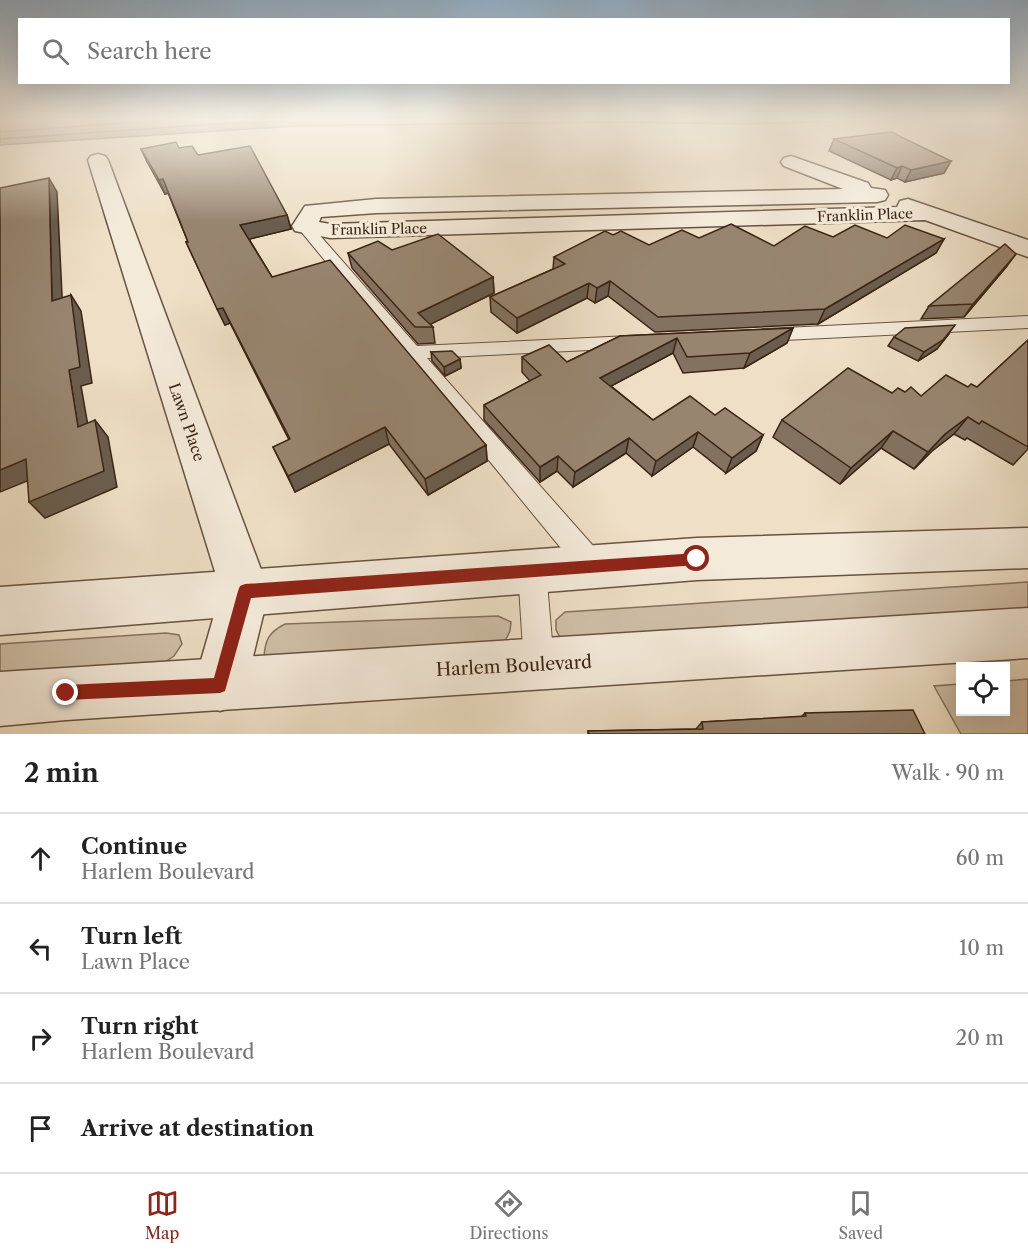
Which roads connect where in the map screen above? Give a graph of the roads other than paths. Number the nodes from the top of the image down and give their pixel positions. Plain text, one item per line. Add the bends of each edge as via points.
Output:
1 (98, 160) dead end
2 (791, 162) dead end
3 (877, 195) junction
4 (928, 213) junction
5 (304, 226) junction
6 (1028, 249) edge
7 (1028, 322) edge
8 (744, 336) edge
9 (649, 341) edge
10 (412, 353) junction
11 (1028, 548) edge
12 (593, 566) junction
13 (532, 571) junction
14 (245, 591) junction
15 (0, 611) edge
16 (1028, 633) edge
17 (539, 664) junction
18 (220, 685) junction
19 (0, 699) edge

1 - 14 street, Lawn Place
2 - 3 street, Franklin Place
3 - 4 street, Franklin Place
3 - 5 street, Franklin Place via 376,206 313,211
4 - 5 street, Franklin Place via 330,231
4 - 6 street, Franklin Place
5 - 10 lane
7 - 8 lane
9 - 10 lane
10 - 12 lane
11 - 12 street
12 - 13 street
13 - 14 street
13 - 17 lane
14 - 15 street
14 - 18 street
16 - 17 street, Harlem Boulevard
17 - 18 street, Harlem Boulevard
18 - 19 street, Harlem Boulevard

